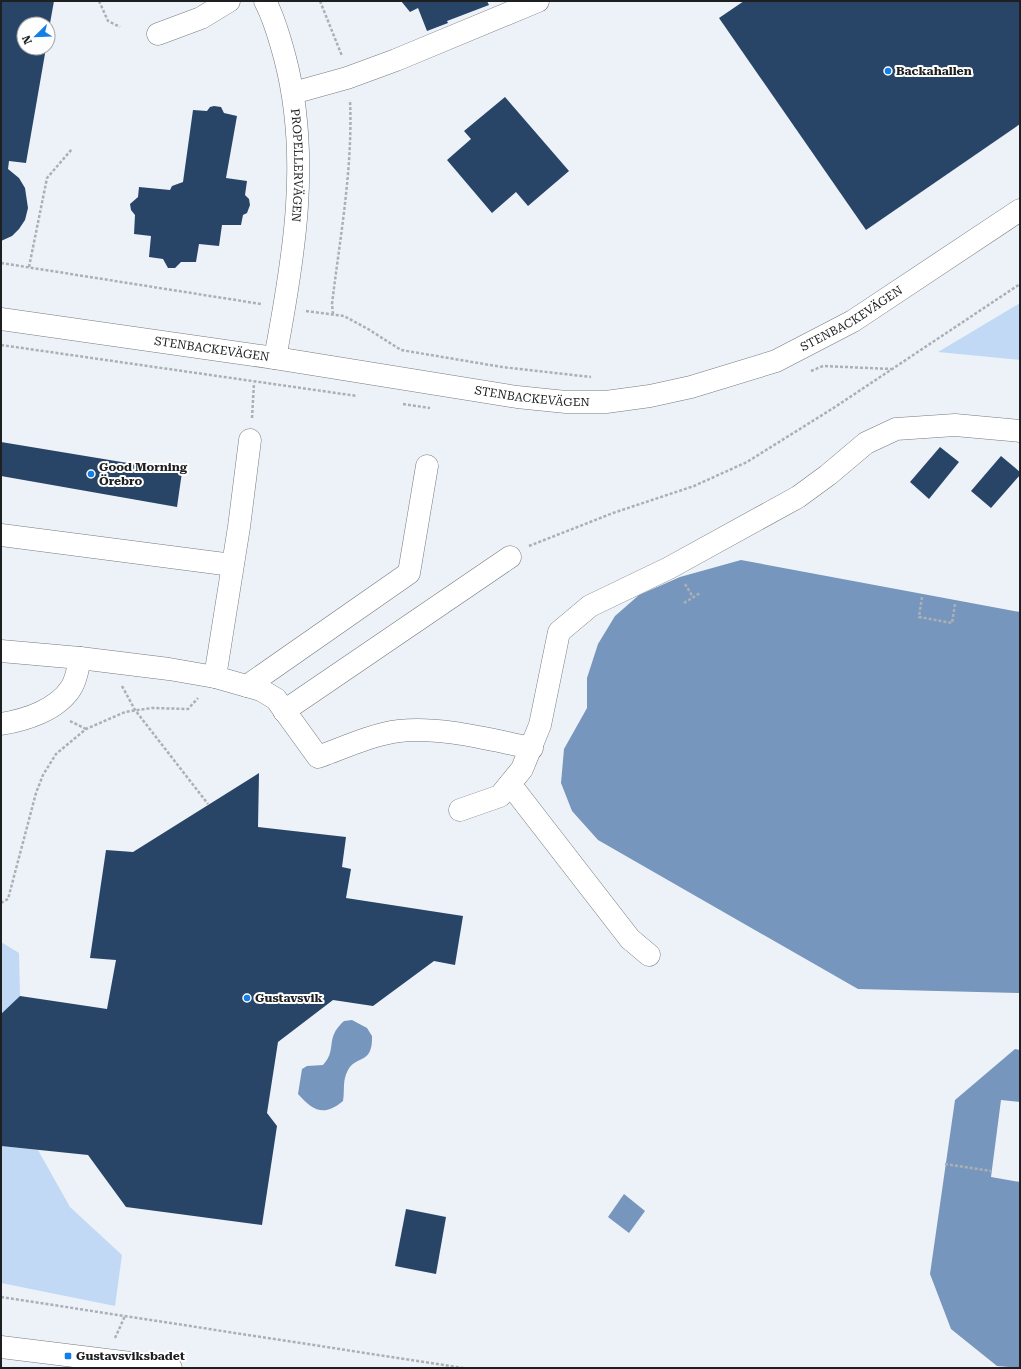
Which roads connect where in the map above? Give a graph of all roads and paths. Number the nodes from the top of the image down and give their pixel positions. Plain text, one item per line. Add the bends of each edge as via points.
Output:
1 (99, 1) edge
2 (229, 1) edge
3 (265, 1) edge
4 (320, 1) edge
5 (538, 1) edge
6 (120, 27) dead end
7 (158, 34) dead end
8 (347, 78) junction
9 (292, 93) junction
10 (72, 149) dead end
11 (1020, 210) edge
12 (1, 263) edge
13 (29, 268) junction
14 (1020, 284) edge
15 (284, 308) junction
16 (333, 314) junction
17 (1, 320) edge
18 (275, 358) junction
19 (593, 378) dead end
20 (254, 383) dead end
21 (1020, 431) edge
22 (250, 440) joint
23 (427, 466) dead end
24 (1, 535) edge
25 (510, 557) joint
26 (232, 565) junction
27 (683, 582) dead end
28 (700, 592) dead end
29 (922, 597) dead end
30 (693, 598) junction
31 (684, 603) dead end
32 (955, 604) dead end
33 (1, 652) edge
34 (80, 658) junction
35 (110, 662) junction
36 (215, 677) junction
37 (247, 686) junction
38 (135, 710) junction
39 (284, 711) junction
40 (1, 724) edge
41 (532, 748) junction
42 (510, 784) junction
43 (208, 804) dead end
44 (460, 810) dead end
45 (1, 903) edge
46 (649, 954) dead end
47 (946, 1164) dead end
48 (991, 1171) dead end
49 (1, 1297) edge
50 (125, 1316) junction
51 (114, 1340) dead end
52 (1, 1347) edge
53 (171, 1368) edge
54 (463, 1368) edge

1 - 6 path via 108,21
2 - 7 street via 201,18
3 - 9 street, PROPELLERVÄGEN via 280,40
4 - 8 path
5 - 8 street
8 - 9 street
8 - 16 path via 351,121 348,178 332,304
9 - 15 street, PROPELLERVÄGEN via 297,120 300,175 294,249
10 - 13 path via 47,178
11 - 18 street, STENBACKEVÄGEN via 854,322 816,342 776,361 738,374 650,396 606,402 566,402 517,397
12 - 13 path
13 - 15 path
14 - 25 path via 747,462 694,486 532,544
15 - 16 path
15 - 18 street, PROPELLERVÄGEN
16 - 19 path via 344,316 401,350 502,367
17 - 18 street, STENBACKEVÄGEN
20 - 22 path
21 - 41 street via 955,425 896,429 866,443 798,497 669,568 590,606 559,632 540,725
22 - 26 street
23 - 37 street via 409,573
24 - 26 street
25 - 39 street
26 - 36 street
27 - 30 path
28 - 30 path
29 - 32 path via 919,617 952,623
30 - 31 path
33 - 34 street
34 - 35 street
34 - 40 street via 72,687 53,706
35 - 36 street
35 - 38 path
36 - 37 street
36 - 38 path via 188,709
37 - 39 street via 261,690 276,699
38 - 43 path
38 - 45 path via 86,729 56,754 36,793 8,899
39 - 41 street via 318,757 361,741 399,731 436,731
41 - 42 street via 522,769
42 - 44 street via 500,796
42 - 46 street via 630,939
47 - 48 path
49 - 50 path
50 - 51 path
50 - 54 path
52 - 53 street

